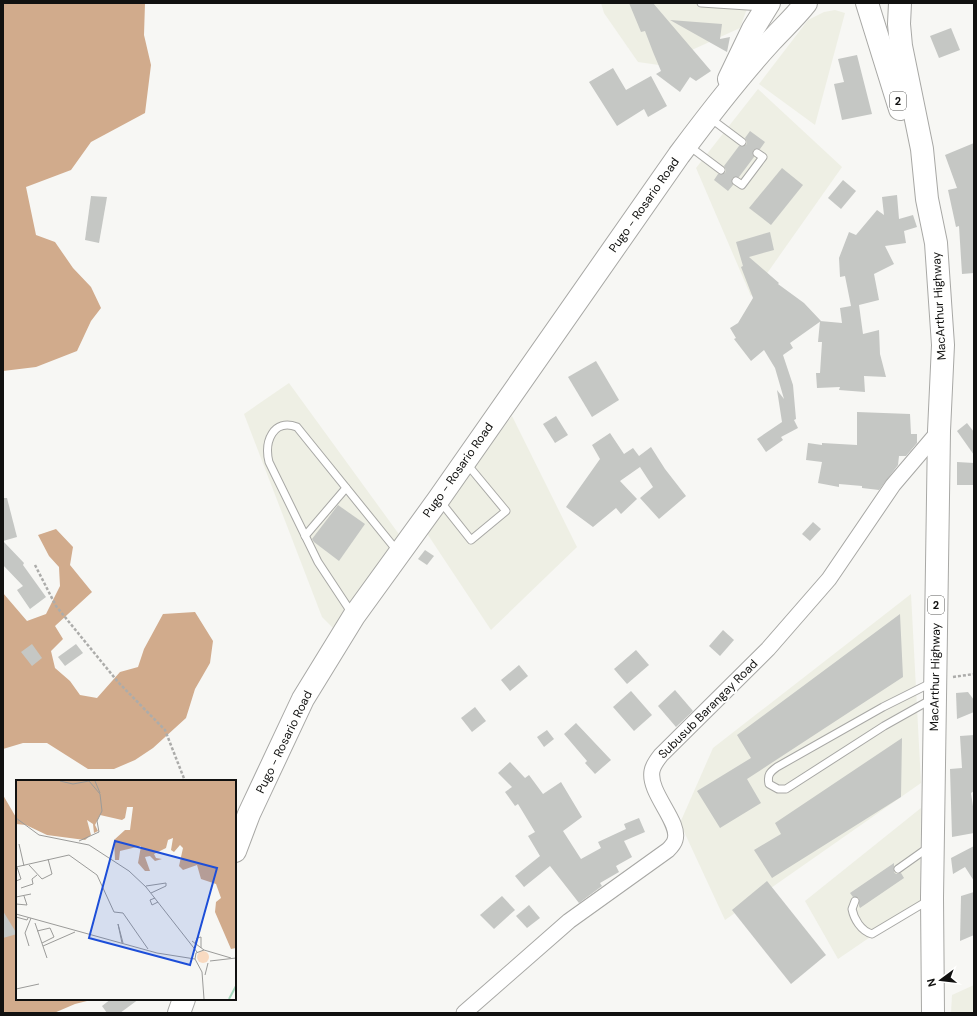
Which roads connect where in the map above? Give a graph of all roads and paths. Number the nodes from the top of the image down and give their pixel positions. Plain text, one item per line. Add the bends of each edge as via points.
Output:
1 (701, 3) edge
2 (806, 3) edge
3 (867, 3) edge
4 (900, 3) edge
5 (768, 5) edge
6 (711, 113) junction
7 (742, 142) dead end
8 (687, 145) junction
9 (757, 153) dead end
10 (721, 170) dead end
11 (736, 181) dead end
12 (927, 199) junction
13 (939, 431) junction
14 (464, 461) junction
15 (346, 488) junction
16 (438, 500) junction
17 (305, 536) junction
18 (399, 553) junction
19 (35, 565) dead end
20 (354, 616) junction
21 (935, 689) junction
22 (185, 780) edge
23 (933, 845) junction
24 (236, 848) edge
25 (898, 869) dead end
26 (932, 898) junction
27 (855, 901) dead end
28 (184, 1000) edge
29 (179, 1013) edge
30 (464, 1013) edge
31 (933, 1013) edge

1 - 5 lane
2 - 6 main road, Pugo - Rosario Road
3 - 12 main road, MacArthur Highway / 2 via 903,118 911,154
4 - 12 main road, MacArthur Highway / 2 via 901,46 922,149
5 - 6 main road, Pugo - Rosario Road via 753,29
6 - 7 lane
6 - 8 main road, Pugo - Rosario Road
8 - 10 lane
8 - 14 main road, Pugo - Rosario Road
9 - 11 lane via 763,157 742,185
12 - 13 main road, MacArthur Highway / 2 via 936,243 943,345
13 - 21 main road, MacArthur Highway / 2
13 - 30 street, Subusub Barangay Road via 893,485 829,579 768,649 654,764 652,782 673,825 675,842 668,850 569,921
14 - 16 main road, Pugo - Rosario Road
14 - 16 lane via 506,511 471,540
15 - 17 lane
15 - 17 lane via 297,426 281,426 272,433 266,451 269,462
15 - 18 lane
16 - 18 main road, Pugo - Rosario Road
17 - 20 lane via 318,562
18 - 20 main road, Pugo - Rosario Road
19 - 22 path via 56,606 118,682 165,730
20 - 24 main road, Pugo - Rosario Road via 303,699 249,814
21 - 21 lane via 883,707 776,767 769,773 769,784 778,789 786,789 884,726
21 - 23 main road, MacArthur Highway / 2
23 - 25 lane
23 - 26 main road, MacArthur Highway / 2
26 - 27 lane via 872,934 864,931 856,919 852,909
26 - 31 main road, MacArthur Highway / 2
28 - 29 main road

